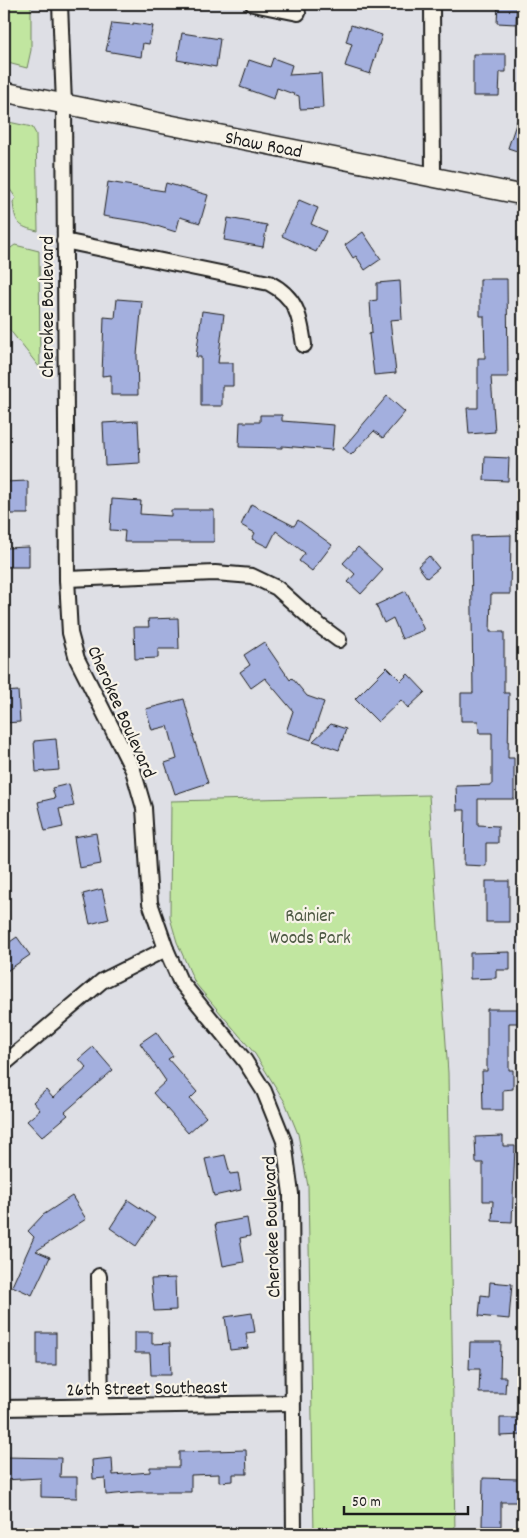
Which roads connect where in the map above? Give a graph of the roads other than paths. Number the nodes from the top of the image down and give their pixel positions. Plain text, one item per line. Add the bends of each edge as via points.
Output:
1 (60, 4) edge
2 (253, 4) edge
3 (432, 4) edge
4 (298, 12) dead end
5 (4, 92) edge
6 (64, 104) junction
7 (433, 175) junction
8 (523, 195) edge
9 (64, 241) junction
10 (304, 345) dead end
11 (67, 579) junction
12 (339, 640) dead end
13 (166, 949) junction
14 (4, 1064) edge
15 (99, 1276) dead end
16 (292, 1403) junction
17 (102, 1406) junction
18 (4, 1408) edge
19 (294, 1534) edge

1 - 6 street, Cherokee Boulevard
2 - 4 street
3 - 7 street
5 - 6 main road, Shaw Road
6 - 7 main road, Shaw Road
6 - 9 street, Cherokee Boulevard
7 - 8 main road, Shaw Road
9 - 10 street via 268,283 285,292 295,308
9 - 11 street, Cherokee Boulevard
11 - 12 street via 215,573 252,576 277,588
11 - 13 street, Cherokee Boulevard via 70,633 77,659 133,770 144,808 150,903
13 - 14 street via 102,980
13 - 16 street, Cherokee Boulevard via 189,994 255,1075 272,1107 284,1141 291,1194
15 - 17 street
16 - 17 street, 26th Street Southeast
16 - 19 street, Cherokee Boulevard
17 - 18 street, 26th Street Southeast

